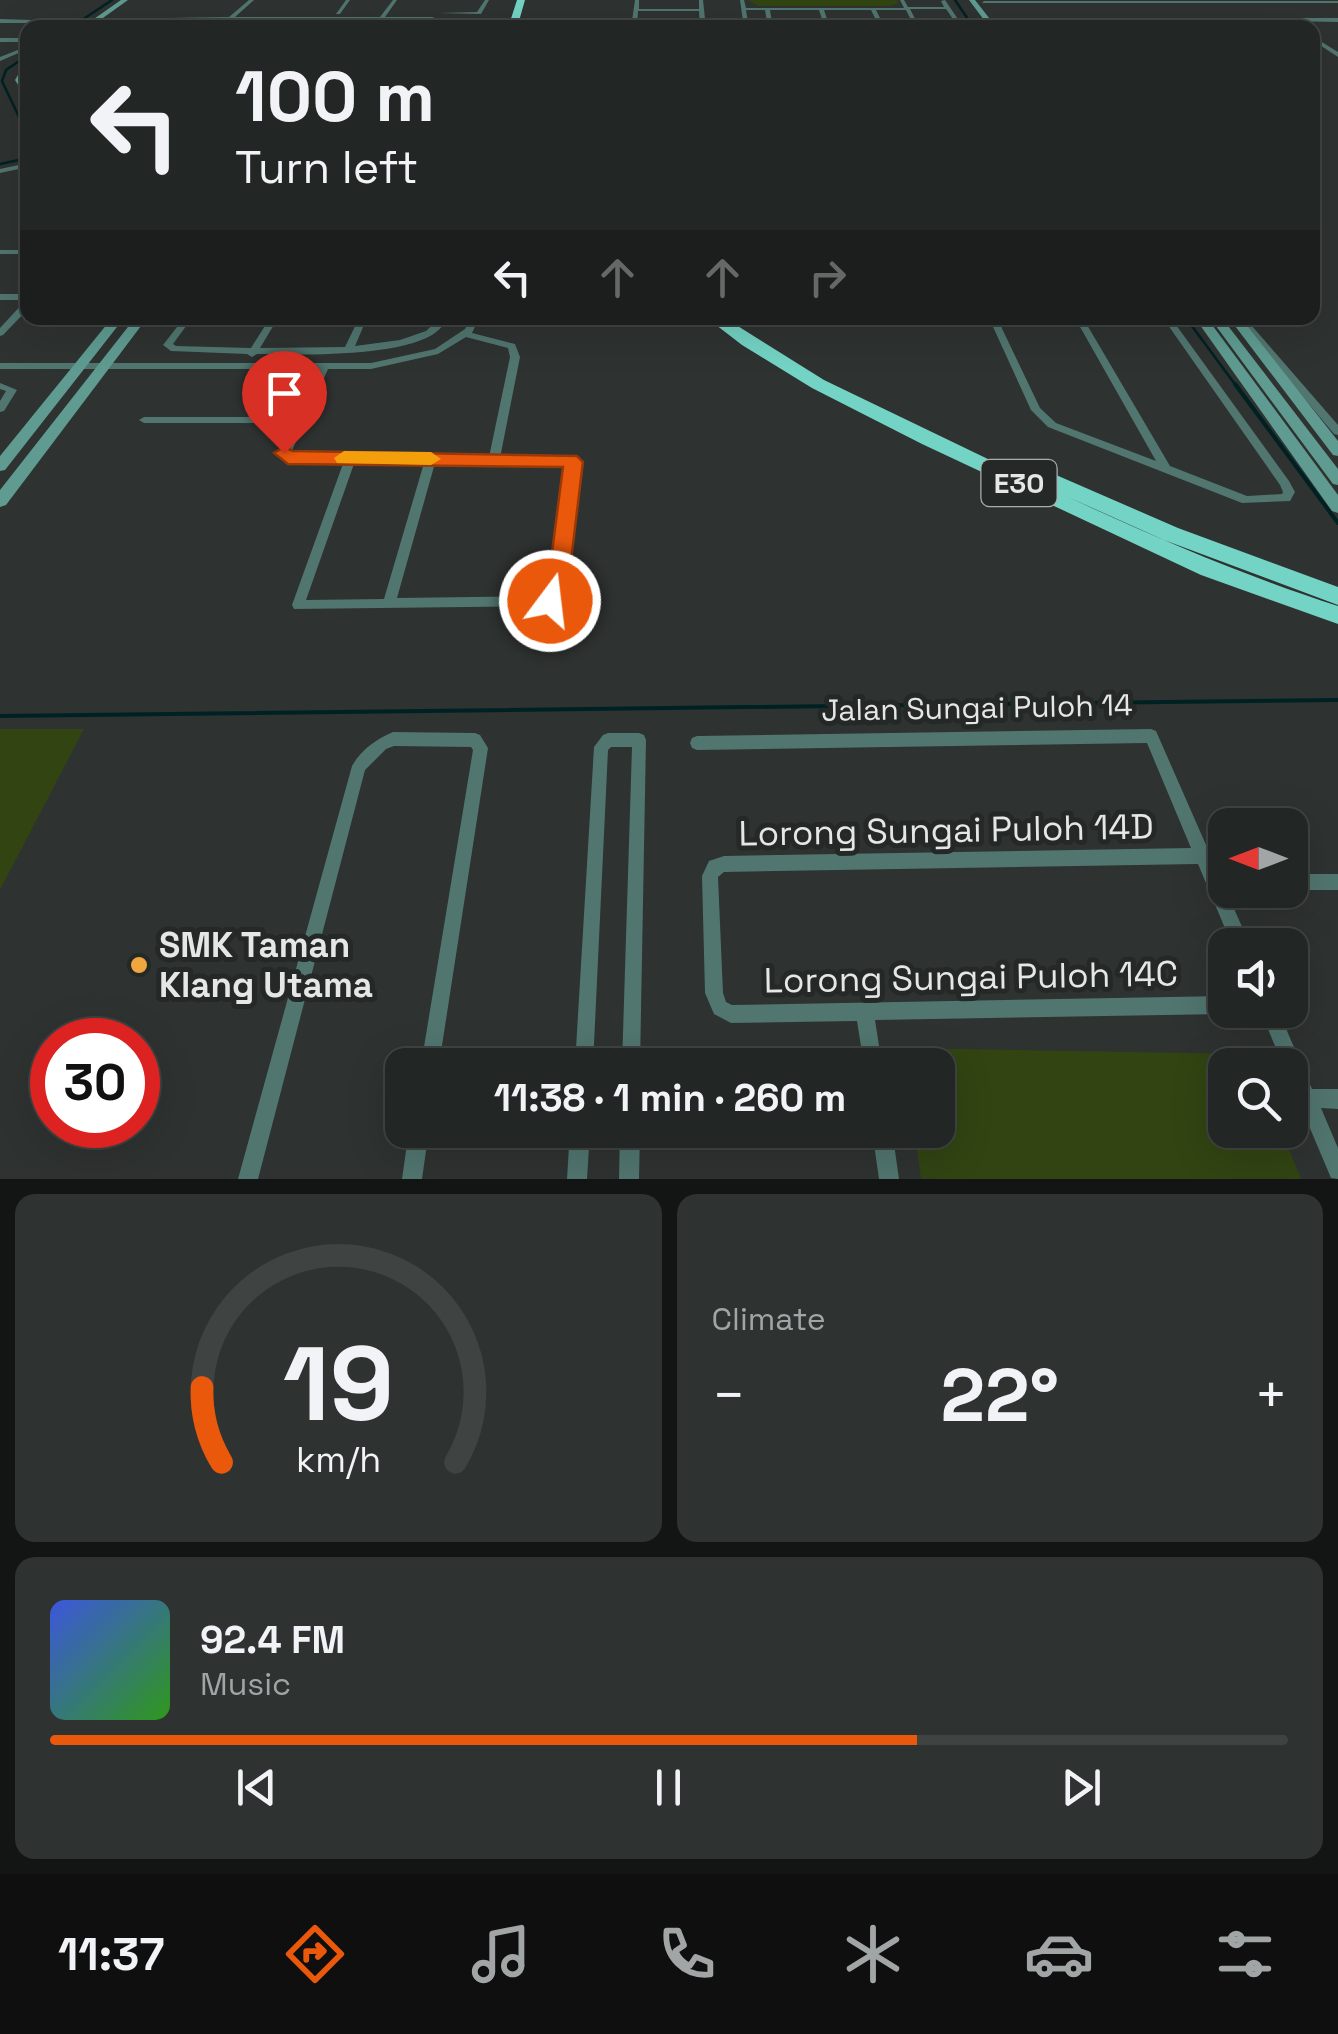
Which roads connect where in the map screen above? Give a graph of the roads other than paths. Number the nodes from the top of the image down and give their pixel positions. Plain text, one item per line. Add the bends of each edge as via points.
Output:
1 (125, 0) edge
2 (135, 0) edge
3 (252, 0) edge
4 (348, 0) edge
5 (395, 0) edge
6 (442, 0) edge
7 (487, 0) edge
8 (637, 0) edge
9 (702, 0) edge
10 (742, 0) edge
11 (902, 0) edge
12 (942, 0) edge
13 (971, 0) edge
14 (1264, 3) edge
15 (982, 4) edge
16 (1338, 5) edge
17 (907, 8) junction
18 (948, 8) junction
19 (744, 9) junction
20 (767, 9) junction
21 (821, 9) junction
22 (873, 9) junction
23 (636, 10) junction
24 (702, 10) junction
25 (434, 14) junction
26 (383, 16) junction
27 (108, 19) joint
28 (230, 19) junction
29 (96, 20) edge
30 (252, 20) edge
31 (345, 20) edge
32 (401, 20) edge
33 (635, 20) edge
34 (703, 20) edge
35 (746, 20) edge
36 (769, 20) edge
37 (825, 20) edge
38 (879, 20) edge
39 (914, 20) edge
40 (956, 20) edge
41 (1286, 20) edge
42 (20, 309) edge
43 (112, 325) edge
44 (136, 325) edge
45 (183, 325) edge
46 (270, 325) edge
47 (360, 325) edge
48 (440, 325) edge
49 (471, 325) edge
50 (726, 325) edge
51 (749, 325) edge
52 (996, 325) edge
53 (1083, 325) edge
54 (1172, 325) edge
55 (1206, 325) edge
56 (1221, 325) edge
57 (1243, 325) edge
58 (1244, 325) edge
59 (0, 332) edge
60 (465, 334) junction
61 (255, 349) junction
62 (349, 349) junction
63 (0, 366) edge
64 (80, 366) junction
65 (104, 366) junction
66 (245, 366) junction
67 (326, 366) junction
68 (0, 386) edge
69 (0, 409) edge
70 (144, 420) dead end
71 (300, 420) junction
72 (1338, 432) edge
73 (1338, 451) edge
74 (351, 458) junction
75 (432, 459) junction
76 (494, 459) junction
77 (0, 466) edge
78 (1168, 472) junction
79 (1338, 480) edge
80 (0, 501) edge
81 (1338, 507) edge
82 (1338, 596) edge
83 (390, 601) junction
84 (1338, 615) edge
85 (696, 743) dead end
86 (1203, 856) junction
87 (1208, 864) edge
88 (1308, 882) edge
89 (1338, 882) edge
90 (1208, 1005) edge
91 (720, 1008) joint
92 (865, 1011) junction
93 (433, 1048) edge
94 (585, 1048) edge
95 (632, 1048) edge
96 (870, 1048) edge
97 (1308, 1098) edge
98 (1338, 1099) edge
99 (1308, 1100) edge
100 (417, 1148) edge
101 (579, 1148) edge
102 (630, 1148) edge
103 (885, 1148) edge
104 (1338, 1171) edge
105 (248, 1179) edge
106 (412, 1179) edge
107 (577, 1179) edge
108 (629, 1179) edge
109 (889, 1179) edge

1 - 29 main road
2 - 27 main road
3 - 28 street
4 - 26 street via 338,13
5 - 26 street
6 - 25 street
7 - 25 street via 479,12
8 - 23 street
9 - 24 street
10 - 19 street
11 - 17 street
12 - 18 street
13 - 15 main road
14 - 15 street
14 - 16 street
14 - 41 street
17 - 18 street
17 - 22 street
17 - 39 street
18 - 40 street
19 - 20 street
19 - 35 street
20 - 21 street
20 - 36 street
21 - 22 street
21 - 37 street
22 - 38 street
23 - 24 street
23 - 33 street
24 - 34 street
25 - 26 street
26 - 31 street
26 - 32 street
27 - 28 street
28 - 30 street
42 - 59 street
43 - 64 main road
44 - 65 main road
45 - 61 street via 168,345 174,349
46 - 61 street
47 - 62 street
48 - 62 street via 416,341
49 - 60 street
50 - 84 highway, E30 via 945,448 1161,549
51 - 82 highway, E30 via 824,372 984,451 1171,534
52 - 78 street via 1036,410 1052,425
53 - 78 street
54 - 78 street via 1288,492 1286,498 1256,502
55 - 81 main road
56 - 79 main road
57 - 73 main road
58 - 72 street
60 - 67 street via 405,361
60 - 76 street via 512,346 515,357
61 - 62 street
61 - 66 street
63 - 64 street
64 - 65 street
64 - 77 main road
65 - 66 street
65 - 80 main road
66 - 67 street
67 - 71 street
68 - 69 street via 12,390
70 - 71 street
71 - 74 street via 284,456
74 - 75 street
74 - 83 street via 298,605
75 - 76 street
75 - 83 street
76 - 83 street via 573,462 558,596
85 - 86 street, Jalan Sungai Puloh 14 via 1152,736
86 - 87 street, Jalan Sungai Puloh 14
86 - 91 street, Lorong Sungai Puloh 14D via 724,864 710,876
88 - 89 street
90 - 92 street, Lorong Sungai Puloh 14C
91 - 92 street, Lorong Sungai Puloh 14C via 731,1014
92 - 96 street
93 - 105 street via 481,748 475,740 393,739 359,766
94 - 95 street via 601,747 608,740 639,740
97 - 98 street
99 - 104 street
100 - 106 street
101 - 107 street
102 - 108 street
103 - 109 street

